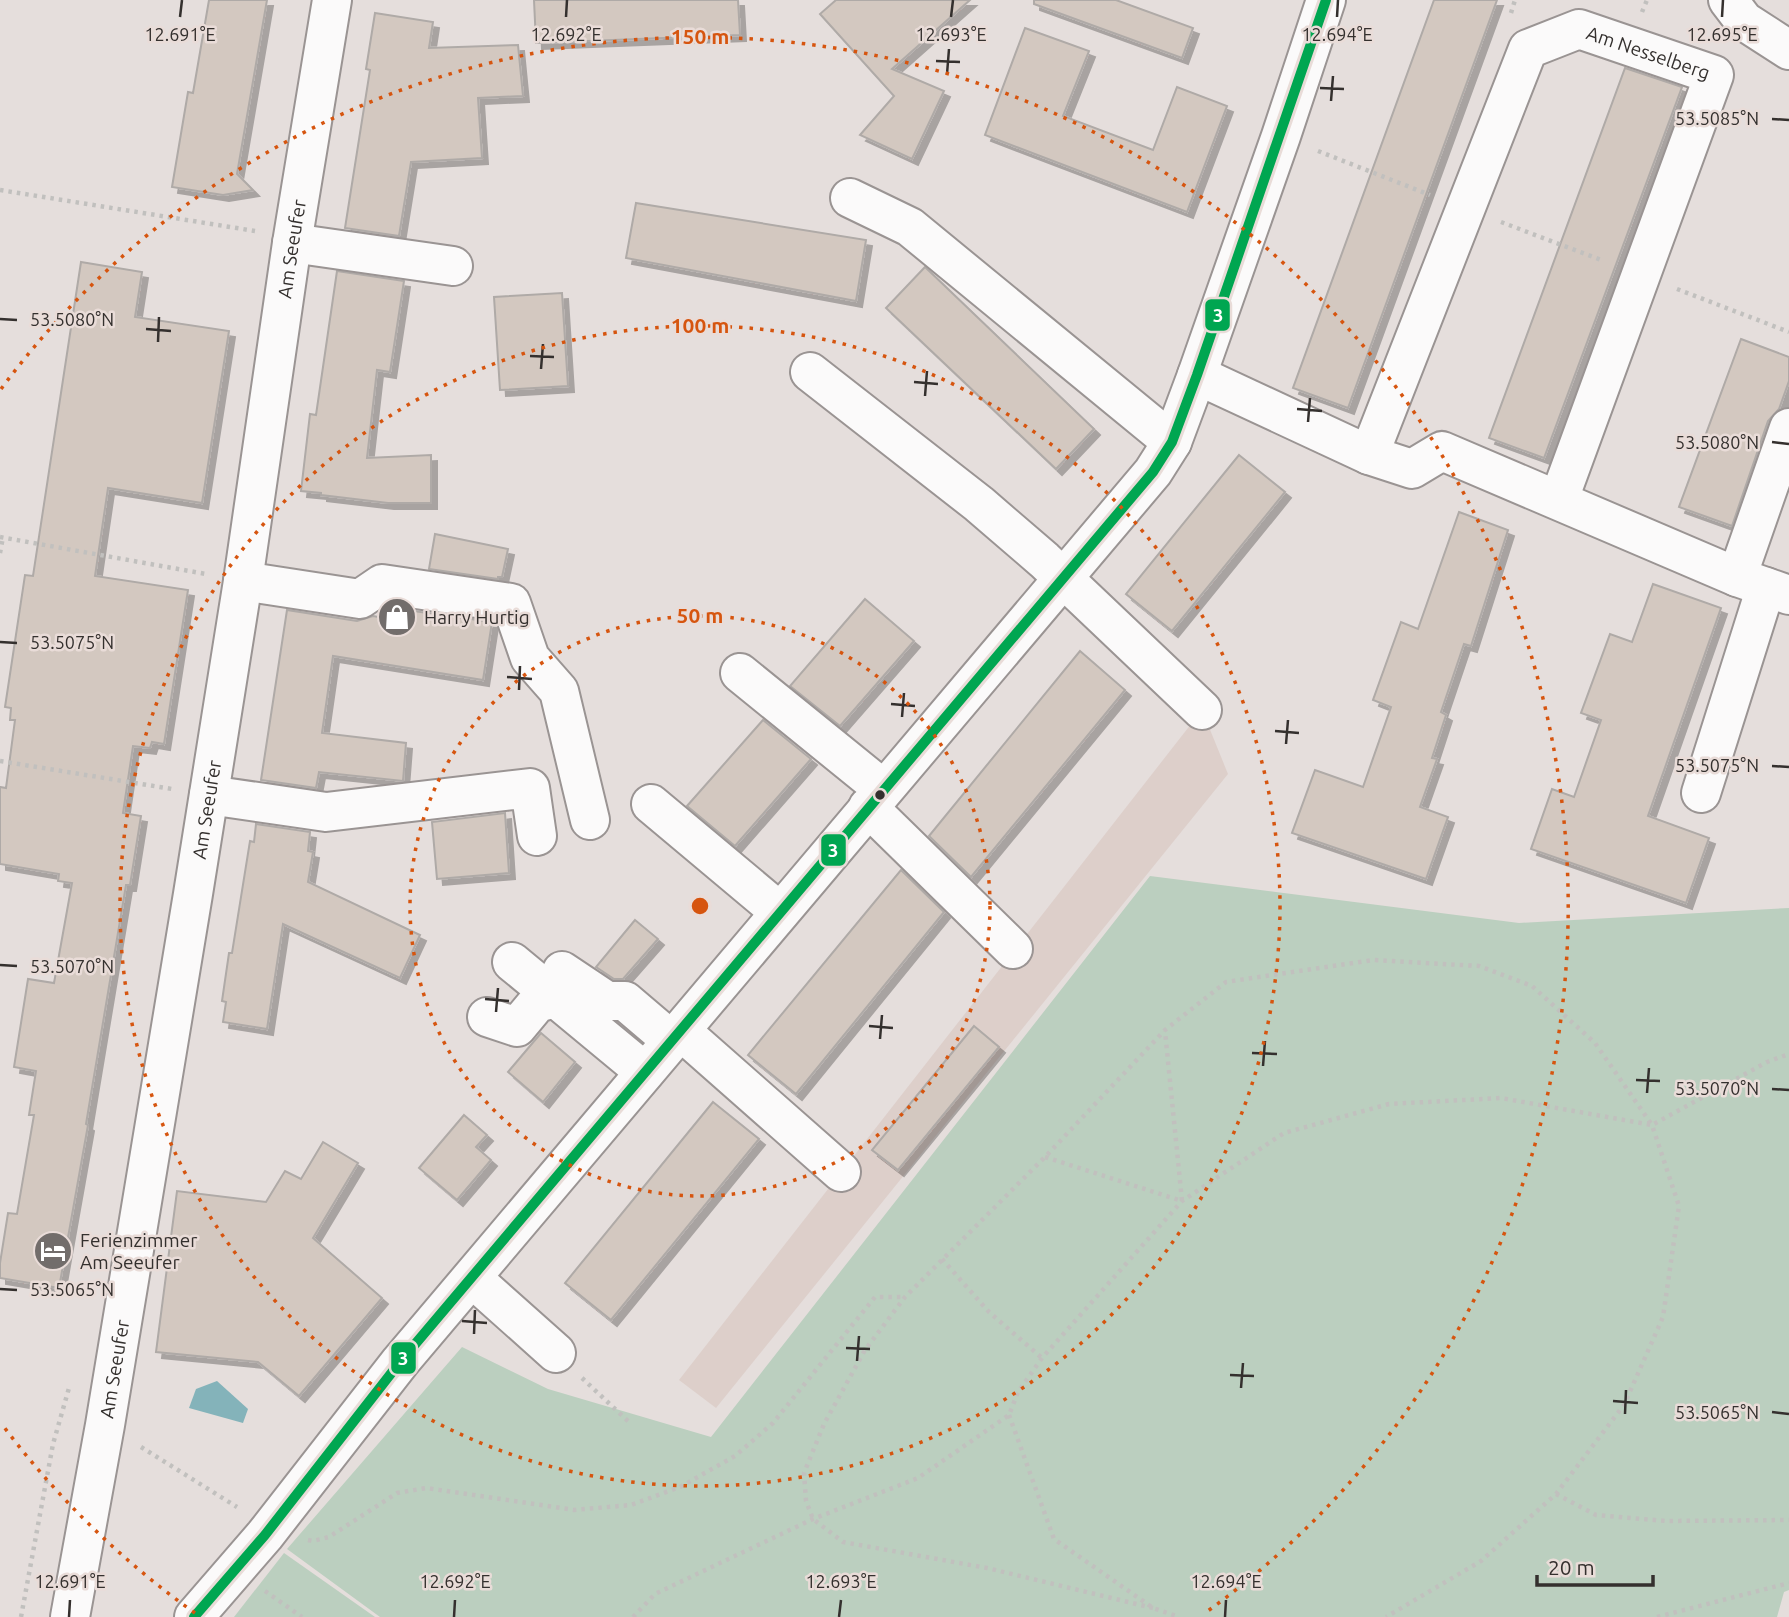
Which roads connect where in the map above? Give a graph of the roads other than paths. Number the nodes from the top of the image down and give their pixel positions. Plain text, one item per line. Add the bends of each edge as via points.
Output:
1 (332, 0) edge
2 (1326, 0) edge
3 (1728, 0) edge
4 (1789, 50) edge
5 (850, 198) dead end
6 (292, 243) junction
7 (453, 266) dead end
8 (810, 372) dead end
9 (1197, 374) junction
10 (1789, 428) edge
11 (1172, 442) junction
12 (1369, 455) junction
13 (1559, 499) junction
14 (1062, 578) junction
15 (243, 581) junction
16 (1764, 586) edge
17 (740, 673) dead end
18 (1202, 710) dead end
19 (1701, 793) dead end
20 (209, 795) junction
21 (876, 798) junction
22 (651, 804) dead end
23 (590, 820) dead end
24 (537, 836) dead end
25 (780, 912) junction
26 (1013, 949) dead end
27 (512, 962) dead end
28 (559, 985) junction
29 (487, 1017) dead end
30 (677, 1036) junction
31 (645, 1072) junction
32 (841, 1172) dead end
33 (472, 1278) junction
34 (556, 1353) road end
35 (70, 1617) edge
36 (194, 1617) edge

1 - 6 street, Am Seeufer
2 - 9 street
3 - 4 street via 1744,21
5 - 11 street via 910,227
6 - 7 street
6 - 15 street, Am Seeufer
8 - 14 street via 979,504
9 - 11 street
9 - 12 street
10 - 16 street
11 - 14 street via 1153,472
12 - 13 street via 1412,469 1442,451
12 - 13 street, Am Nesselberg via 1528,48 1579,29 1714,75
13 - 16 street
14 - 18 street
14 - 21 street
15 - 20 street, Am Seeufer
15 - 23 street via 360,599 382,584 511,603 530,658 559,691
16 - 19 street
17 - 21 street
20 - 24 street via 326,812 530,788
20 - 35 street, Am Seeufer
21 - 25 street
21 - 26 street
22 - 25 street
25 - 30 street
27 - 28 street
28 - 29 street via 517,1027
28 - 30 street via 607,1001 625,1000 649,1024
28 - 31 street
30 - 31 street
30 - 32 street
31 - 33 street
33 - 34 street
33 - 36 street

